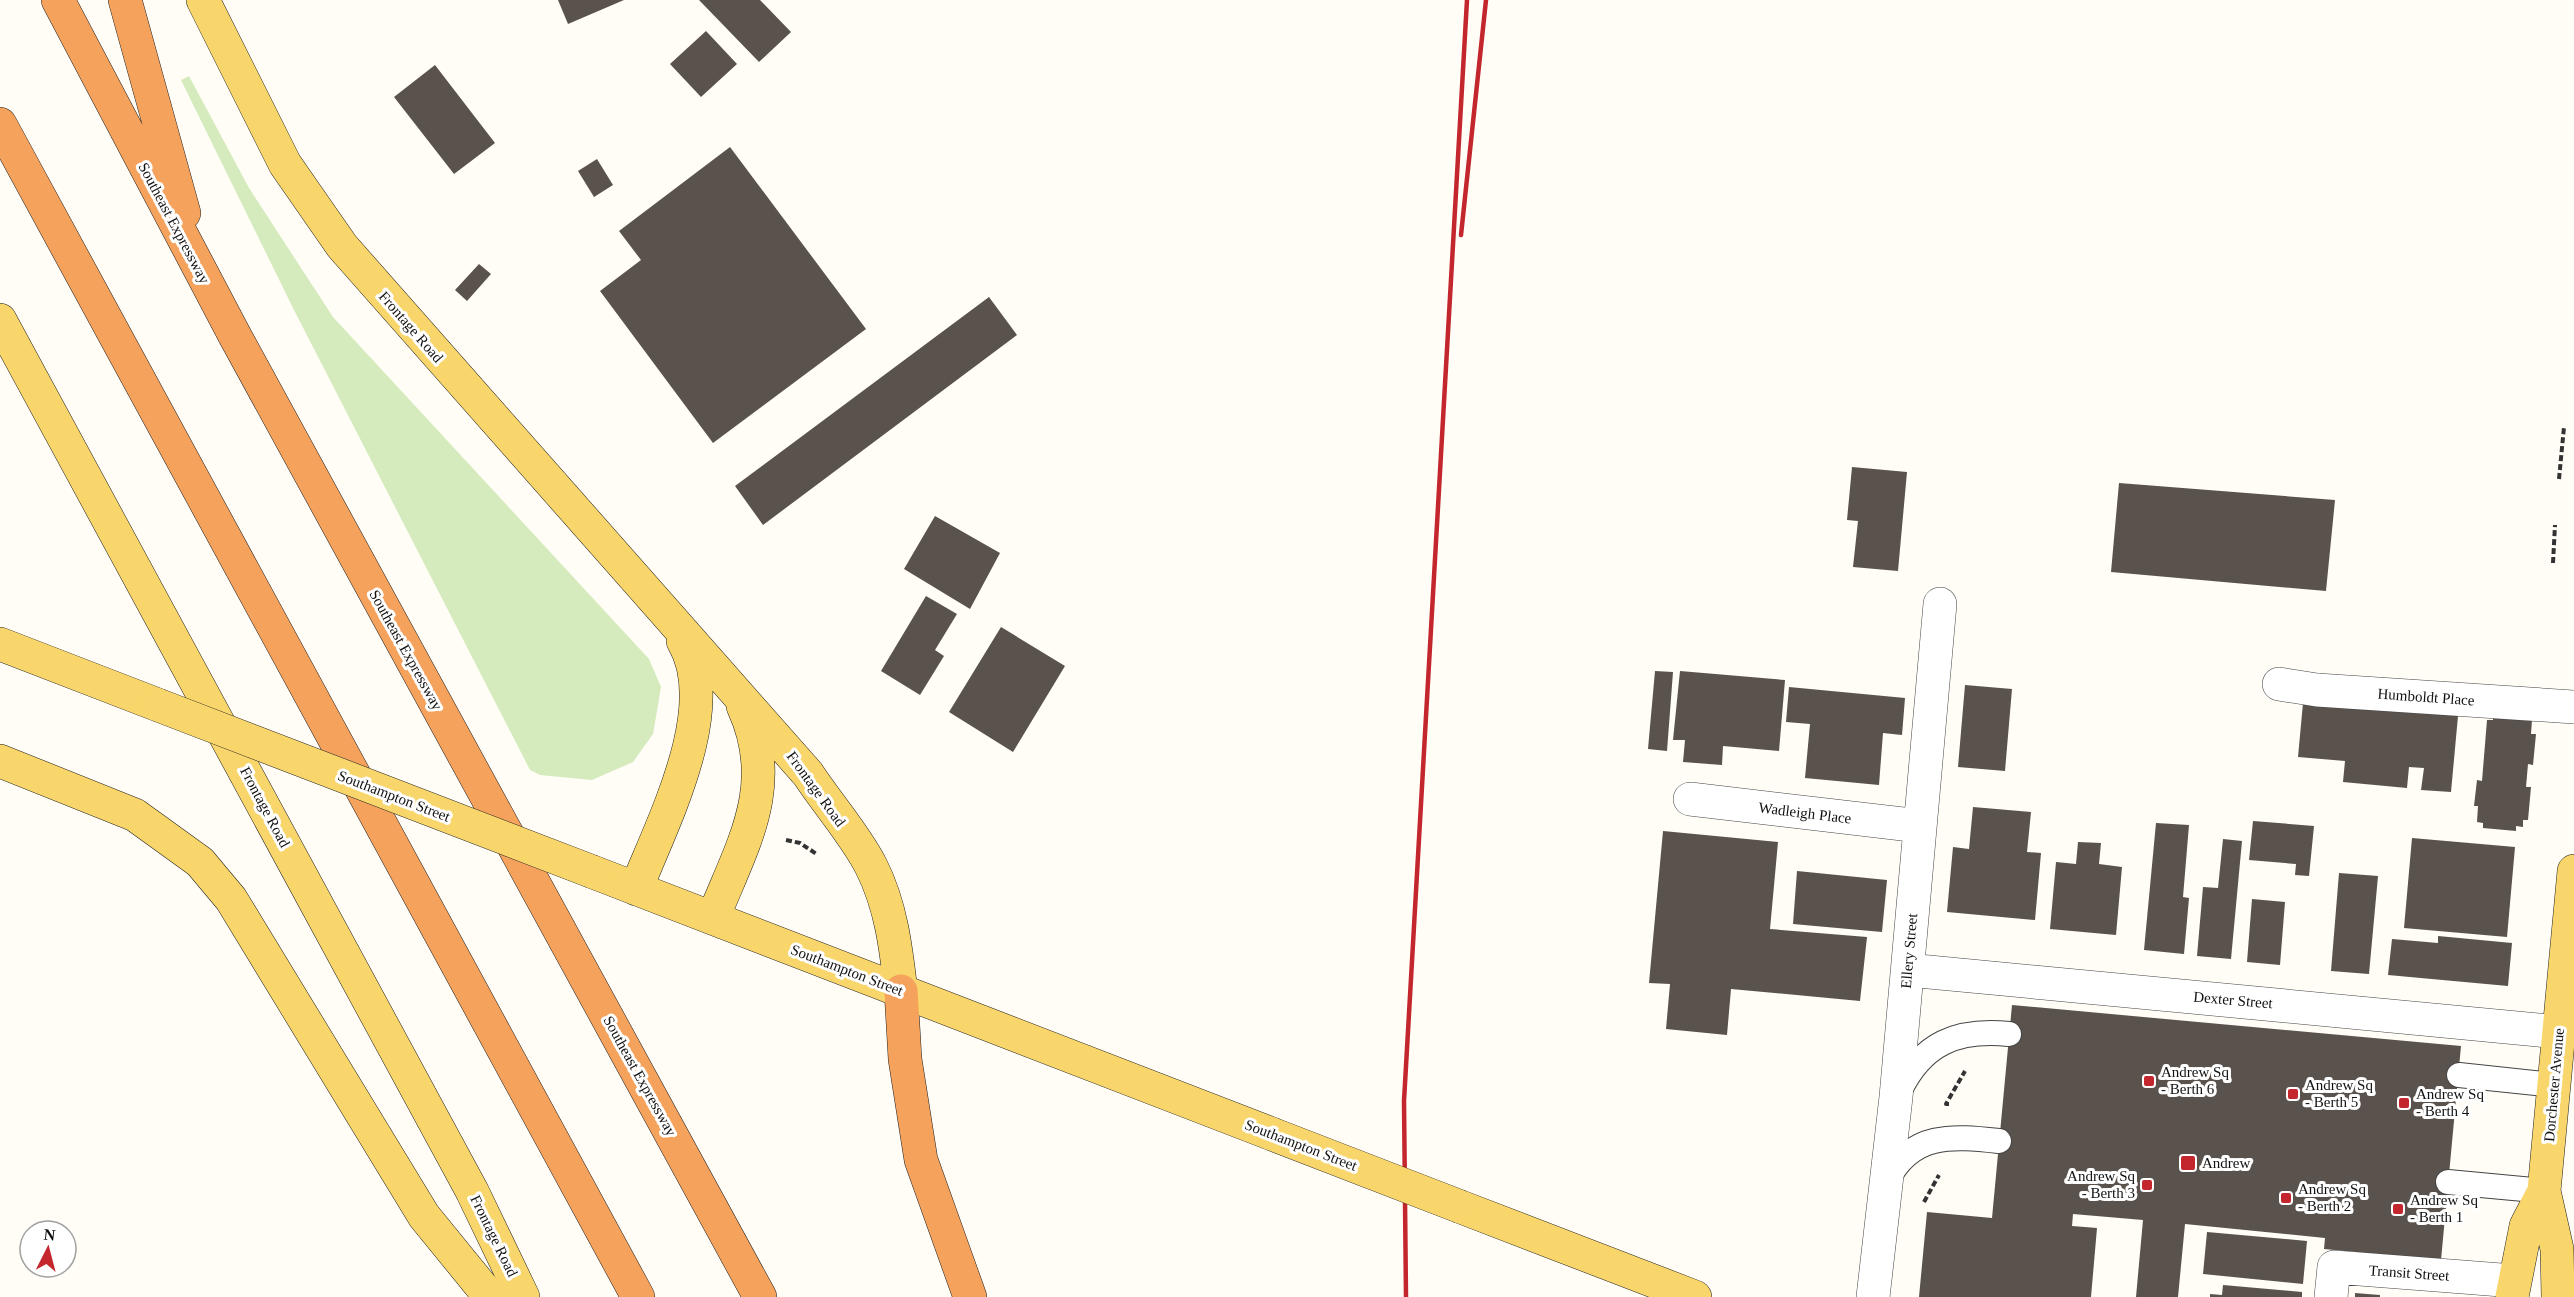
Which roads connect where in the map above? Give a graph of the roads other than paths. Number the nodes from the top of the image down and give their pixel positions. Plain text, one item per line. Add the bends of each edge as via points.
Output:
1 (58, 0) edge
2 (125, 0) edge
3 (203, 0) edge
4 (0, 124) edge
5 (199, 270) junction
6 (0, 320) edge
7 (1940, 604) dead end
8 (669, 619) junction
9 (0, 644) edge
10 (2279, 684) dead end
11 (736, 691) junction
12 (2574, 707) edge
13 (0, 761) edge
14 (1690, 799) dead end
15 (1920, 826) junction
16 (2574, 871) edge
17 (636, 889) junction
18 (712, 918) junction
19 (1908, 970) junction
20 (2569, 989) edge
21 (901, 991) junction
22 (2559, 1032) junction
23 (2009, 1034) dead end
24 (2459, 1075) dead end
25 (2554, 1084) junction
26 (1896, 1097) junction
27 (1999, 1141) dead end
28 (2448, 1182) dead end
29 (1885, 1186) junction
30 (2544, 1191) junction
31 (2513, 1289) edge
32 (490, 1297) edge
33 (523, 1297) edge
34 (638, 1297) edge
35 (760, 1297) edge
36 (970, 1297) edge
37 (1695, 1297) edge
38 (1873, 1297) edge
39 (2331, 1297) edge
40 (2558, 1297) edge

1 - 5 highway, Southeast Expressway
2 - 5 highway
3 - 8 main road, Frontage Road via 285,164 342,246
4 - 34 highway
5 - 35 highway, Southeast Expressway
6 - 33 main road, Frontage Road via 460,1170
7 - 15 street, Ellery Street
8 - 11 main road, Frontage Road
8 - 17 main road, Frontage Road via 691,655 696,685 694,722 669,806
9 - 17 main road, Southampton Street, bridge
10 - 12 street, Humboldt Place via 2317,690
11 - 18 main road via 754,739 759,788 754,814
11 - 21 main road, Frontage Road via 808,774 871,865 887,905
13 - 32 main road via 135,814 200,862 231,899 424,1216
14 - 15 street, Wadleigh Place
15 - 19 street, Ellery Street
16 - 20 main road, Dorchester Avenue
17 - 18 main road, Southampton Street
18 - 21 main road, Southampton Street
19 - 22 street, Dexter Street
19 - 26 street, Ellery Street
20 - 22 main road, Dorchester Avenue
21 - 36 highway via 907,1069 921,1160
21 - 37 main road, Southampton Street, bridge
22 - 25 main road, Dorchester Avenue
23 - 26 lane via 1969,1033 1939,1044 1913,1066
24 - 25 lane
25 - 30 main road, Dorchester Avenue
26 - 29 street, Ellery Street
27 - 29 lane via 1951,1138 1925,1143 1901,1160
28 - 30 lane
29 - 38 street, Ellery Street
30 - 31 main road, Dorchester Avenue via 2526,1226
30 - 40 main road, Dorchester Avenue via 2557,1249
31 - 39 street, Transit Street via 2334,1267

